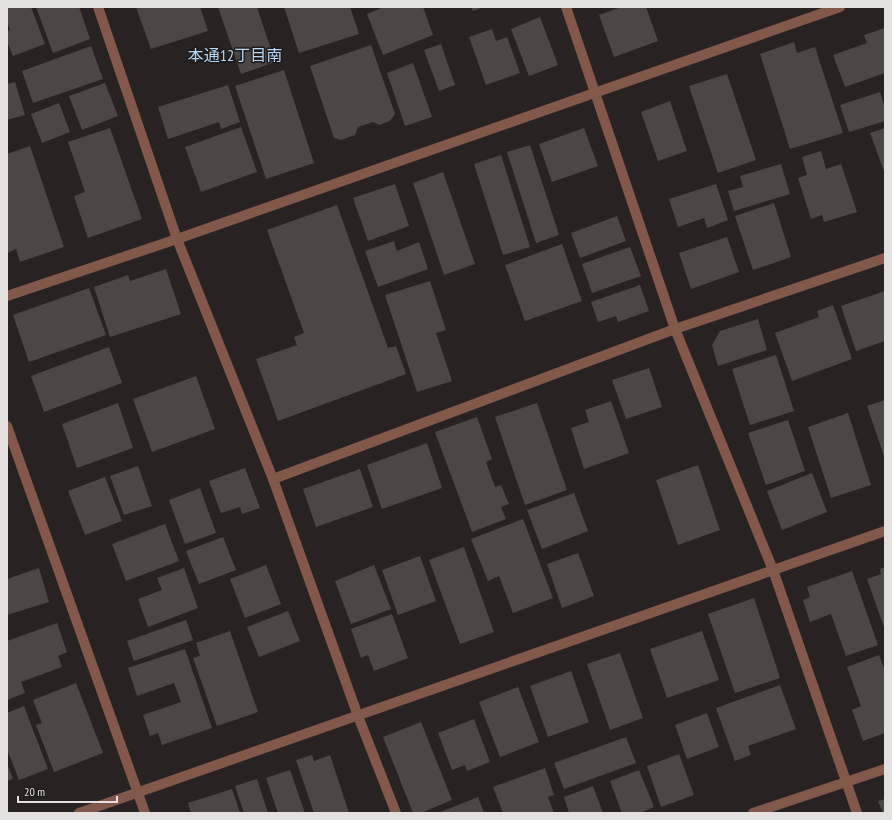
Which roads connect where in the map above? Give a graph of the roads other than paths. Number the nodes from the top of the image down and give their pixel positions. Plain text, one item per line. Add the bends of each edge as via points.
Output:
1 (98, 7) edge
2 (566, 7) edge
3 (840, 7) edge
4 (594, 92) junction
5 (177, 239) junction
6 (885, 258) edge
7 (7, 296) edge
8 (675, 329) junction
9 (7, 426) edge
10 (272, 479) junction
11 (885, 531) edge
12 (773, 570) junction
13 (358, 716) junction
14 (885, 769) edge
15 (846, 782) junction
16 (138, 793) junction
17 (79, 813) edge
18 (145, 813) edge
19 (396, 813) edge
20 (753, 813) edge
21 (857, 813) edge

1 - 5 street
2 - 4 street
3 - 4 street
4 - 5 street
4 - 8 street
5 - 7 street
5 - 10 street
6 - 8 street
8 - 10 street
8 - 12 street
9 - 16 street
10 - 13 street
11 - 12 street
12 - 13 street
12 - 15 street
13 - 16 street
13 - 19 street
14 - 15 street
15 - 20 street
15 - 21 street
16 - 17 street
16 - 18 street

